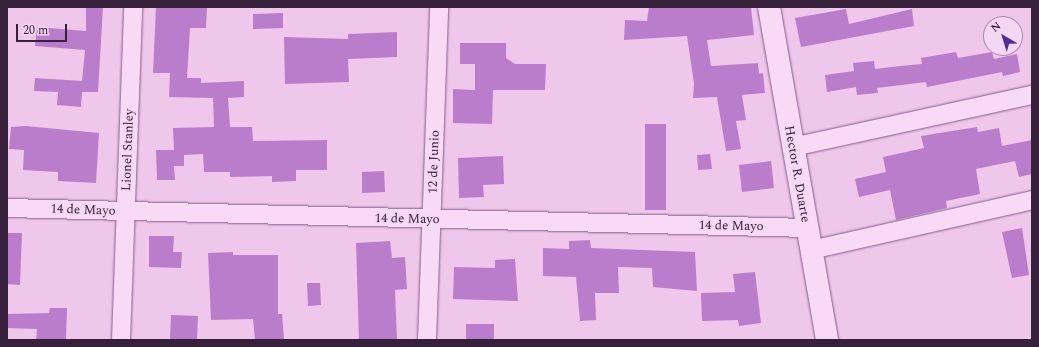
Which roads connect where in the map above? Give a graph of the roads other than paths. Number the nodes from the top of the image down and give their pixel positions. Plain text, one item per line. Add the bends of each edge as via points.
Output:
1 (133, 7) edge
2 (439, 7) edge
3 (769, 7) edge
4 (1032, 95) edge
5 (793, 148) junction
6 (1032, 200) edge
7 (7, 208) edge
8 (126, 212) junction
9 (432, 219) junction
10 (807, 228) junction
11 (811, 250) junction
12 (121, 340) edge
13 (427, 340) edge
14 (827, 340) edge

1 - 8 street, Lionel Stanley
2 - 9 street, 12 de Junio
3 - 5 street, Hector R. Duarte
4 - 5 street
5 - 10 street, Hector R. Duarte
6 - 11 street
7 - 8 street, 14 de Mayo
8 - 9 street, 14 de Mayo
8 - 12 street, Lionel Stanley
9 - 10 street, 14 de Mayo
9 - 13 street, 12 de Junio
10 - 11 street, Hector R. Duarte
11 - 14 street, Hector R. Duarte

